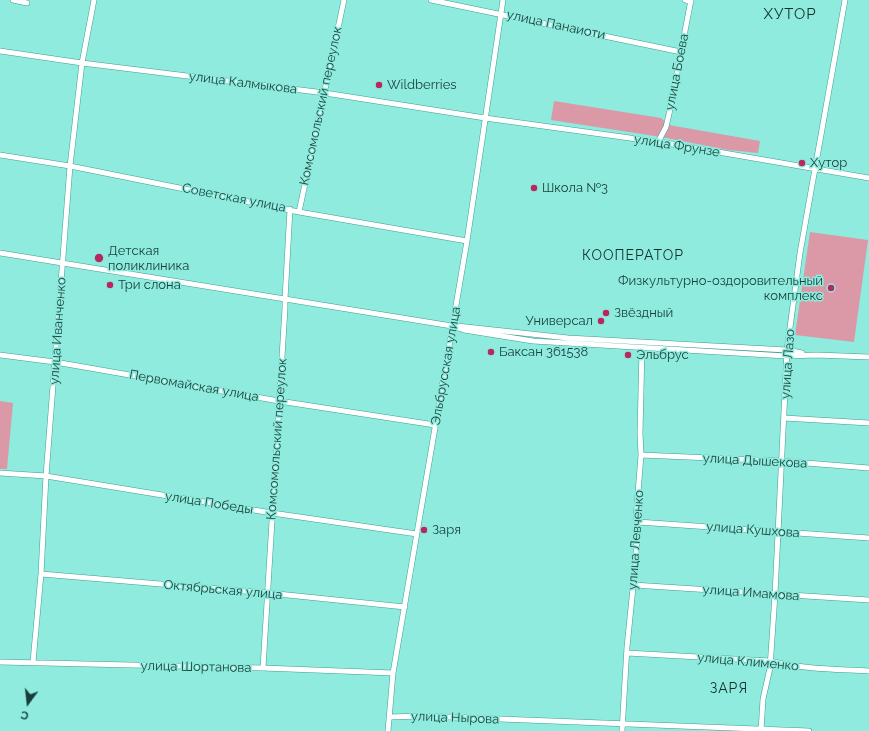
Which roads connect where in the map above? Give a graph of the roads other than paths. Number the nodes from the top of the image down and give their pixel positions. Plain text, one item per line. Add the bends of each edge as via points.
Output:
1 (13, 0) edge
2 (94, 0) edge
3 (344, 0) edge
4 (431, 0) edge
5 (503, 0) edge
6 (685, 0) edge
7 (846, 0) edge
8 (691, 1) edge
9 (27, 3) dead end
10 (500, 13) junction
11 (0, 51) edge
12 (681, 52) junction
13 (82, 63) junction
14 (325, 93) junction
15 (485, 118) junction
16 (658, 142) junction
17 (0, 155) edge
18 (70, 166) junction
19 (815, 169) junction
20 (869, 178) edge
21 (290, 209) junction
22 (299, 212) junction
23 (468, 241) junction
24 (0, 254) edge
25 (63, 263) junction
26 (285, 299) junction
27 (452, 326) junction
28 (642, 348) junction
29 (786, 353) junction
30 (0, 355) edge
31 (869, 357) edge
32 (55, 362) junction
33 (280, 400) junction
34 (784, 418) junction
35 (869, 423) edge
36 (435, 425) junction
37 (641, 455) junction
38 (781, 462) junction
39 (869, 468) edge
40 (0, 473) edge
41 (46, 476) junction
42 (272, 513) junction
43 (638, 522) junction
44 (778, 531) junction
45 (417, 534) junction
46 (869, 538) edge
47 (40, 574) junction
48 (633, 585) junction
49 (268, 593) junction
50 (775, 594) junction
51 (869, 600) edge
52 (405, 607) junction
53 (627, 653) junction
54 (770, 661) junction
55 (0, 662) edge
56 (33, 662) junction
57 (263, 668) junction
58 (869, 671) edge
59 (393, 673) junction
60 (388, 717) junction
61 (623, 723) junction
62 (761, 730) edge
63 (388, 731) edge
64 (622, 731) edge
65 (809, 731) edge

1 - 9 street
2 - 13 street, улица Иванченко
3 - 14 street, Комсомольский переулок
4 - 10 street, улица Панаиоти
5 - 10 street, Эльбрусская улица
6 - 8 street
7 - 19 street, улица Лазо
8 - 12 street, улица Боева
10 - 12 street, улица Панаиоти
10 - 15 street, Эльбрусская улица
11 - 13 street, улица Калмыкова
12 - 16 street, улица Боева via 670,114
13 - 14 street, улица Калмыкова
13 - 18 street, улица Иванченко
14 - 15 street, улица Калмыкова
14 - 22 street, Комсомольский переулок
15 - 16 street, улица Фрунзе
15 - 23 street, Эльбрусская улица
16 - 19 street, улица Фрунзе
17 - 18 street, Советская улица
18 - 21 street, Советская улица
18 - 25 street, улица Иванченко
19 - 20 street, улица Фрунзе
19 - 29 street, улица Лазо
21 - 22 street, Советская улица
21 - 26 street, Комсомольский переулок
22 - 23 street, Советская улица
23 - 27 street, Эльбрусская улица
24 - 25 street
25 - 26 street
25 - 32 street, улица Иванченко
26 - 27 street
26 - 33 street, Комсомольский переулок
27 - 28 street via 533,341
27 - 29 street via 568,338
27 - 36 street, Эльбрусская улица
28 - 29 street
28 - 37 street, улица Левченко
29 - 31 street
29 - 34 street, улица Лазо
30 - 32 street, Первомайская улица
32 - 33 street, Первомайская улица
32 - 41 street, улица Иванченко
33 - 36 street, Первомайская улица
33 - 42 street, Комсомольский переулок
34 - 35 street
34 - 38 street, улица Лазо
36 - 45 street, Эльбрусская улица
37 - 38 street, улица Дышекова
37 - 43 street, улица Левченко via 636,518
38 - 39 street, улица Дышекова
38 - 44 street, улица Лазо
40 - 41 street, улица Победы
41 - 42 street, улица Победы
41 - 47 street, улица Иванченко
42 - 45 street, улица Победы
42 - 49 street, Комсомольский переулок
43 - 44 street, улица Кушхова
43 - 48 street, улица Левченко
44 - 46 street, улица Кушхова
44 - 50 street, улица Лазо
45 - 52 street, Эльбрусская улица
47 - 49 street, Октябрьская улица
47 - 56 street, улица Иванченко
48 - 50 street, улица Имамова
48 - 53 street, улица Левченко
49 - 52 street, Октябрьская улица
49 - 57 street, Комсомольский переулок
50 - 51 street, улица Имамова
50 - 54 street, улица Лазо
52 - 59 street, Эльбрусская улица
53 - 54 street, улица Клименко
53 - 61 street, улица Левченко
54 - 58 street, улица Клименко
54 - 62 street, улица Лазо via 763,699
55 - 56 street, улица Шортанова
56 - 57 street, улица Шортанова
57 - 59 street, улица Шортанова
59 - 60 street, Эльбрусская улица
60 - 61 street, улица Нырова
60 - 63 street, Эльбрусская улица
61 - 62 street, улица Нырова
61 - 64 street, улица Левченко
62 - 65 street, улица Нырова

